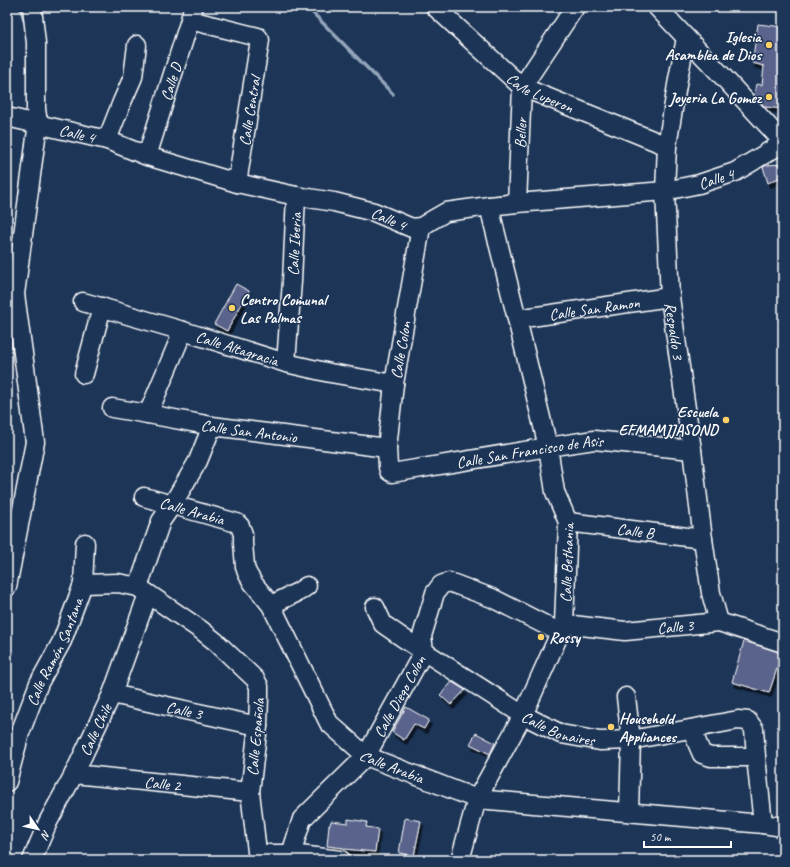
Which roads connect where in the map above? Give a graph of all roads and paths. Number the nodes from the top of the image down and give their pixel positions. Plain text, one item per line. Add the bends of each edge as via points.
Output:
1 (32, 7) edge
2 (435, 7) edge
3 (575, 7) edge
4 (657, 7) edge
5 (191, 13) edge
6 (686, 38) junction
7 (137, 45) dead end
8 (522, 87) junction
9 (7, 117) edge
10 (38, 123) junction
11 (106, 140) junction
12 (783, 142) edge
13 (667, 146) junction
14 (147, 156) junction
15 (237, 183) junction
16 (665, 191) junction
17 (296, 196) junction
18 (517, 203) junction
19 (489, 206) junction
20 (421, 227) junction
21 (670, 297) junction
22 (83, 302) dead end
23 (102, 308) junction
24 (517, 318) junction
25 (183, 331) junction
26 (286, 363) junction
27 (84, 374) dead end
28 (394, 384) junction
29 (112, 408) dead end
30 (148, 414) junction
31 (212, 426) junction
32 (548, 447) junction
33 (386, 448) junction
34 (692, 450) junction
35 (392, 473) joint
36 (144, 497) dead end
37 (172, 505) junction
38 (568, 522) junction
39 (703, 539) junction
40 (85, 543) dead end
41 (83, 584) junction
42 (308, 586) dead end
43 (7, 587) edge
44 (143, 591) junction
45 (271, 605) junction
46 (374, 607) dead end
47 (718, 622) junction
48 (562, 629) junction
49 (783, 643) edge
50 (424, 651) junction
51 (112, 694) junction
52 (626, 696) dead end
53 (523, 715) junction
54 (258, 726) junction
55 (692, 729) junction
56 (630, 740) junction
57 (366, 756) junction
58 (756, 757) junction
59 (74, 774) junction
60 (7, 782) edge
61 (250, 792) junction
62 (477, 799) junction
63 (629, 812) junction
64 (763, 824) junction
65 (783, 827) edge
66 (291, 854) junction
67 (258, 857) edge
68 (32, 860) edge
69 (341, 860) edge
70 (460, 860) edge

1 - 10 street via 36,43
2 - 8 street, Calle Luperon
3 - 8 street
4 - 6 street
5 - 14 street, Calle D
5 - 15 street, Calle Central via 258,37 260,40
6 - 12 street
6 - 13 street, Respaldo 3
7 - 11 street via 133,77
8 - 13 street, Calle Luperon
8 - 18 street, Beller
9 - 10 street, Calle 4
10 - 11 street, Calle 4
10 - 43 street via 15,294 35,442
11 - 14 street, Calle 4
12 - 16 street, Calle 4 via 734,172 699,184
13 - 16 street, Respaldo 3
14 - 15 street, Calle 4
15 - 17 street, Calle 4
16 - 18 street, Calle 4
16 - 21 street, Respaldo 3
17 - 20 street, Calle 4 via 334,202 374,212 412,228
17 - 26 street, Calle Iberia
18 - 19 street, Calle 4
19 - 20 street, Calle 4 via 446,212
19 - 24 street, Calle Bethania
20 - 28 street, Calle Colon
21 - 24 street, Calle San Ramon
21 - 34 street, Respaldo 3
22 - 23 street, Calle Altagracia
23 - 25 street, Calle Altagracia
23 - 27 street
24 - 32 street, Calle Bethania
25 - 26 street, Calle Altagracia
25 - 30 street
26 - 28 street, Calle Altagracia
28 - 33 street, Calle Colon
29 - 30 street, Calle San Antonio
30 - 31 street, Calle San Antonio
31 - 33 street, Calle San Antonio
31 - 37 street, Calle Chile via 198,461
32 - 34 street, Calle San Francisco de Asis via 594,440
32 - 35 street, Calle San Francisco de Asis
32 - 38 street, Calle Bethania via 555,492
33 - 35 street, Calle Colon via 388,467
34 - 39 street, Respaldo 3
36 - 37 street, Calle Arabia
37 - 44 street, Calle Chile via 161,521
37 - 45 street, Calle Arabia via 240,526 247,573
38 - 39 street, Calle B
38 - 48 street, Calle Bethania
39 - 47 street, Respaldo 3
40 - 41 street, Calle Ramón Santana
41 - 44 street via 118,583
41 - 60 street, Calle Ramón Santana via 62,641 39,683 20,733
42 - 45 street
44 - 51 street, Calle Chile
44 - 54 street, Calle Española via 201,630 255,679 259,686
45 - 57 street, Calle Arabia via 330,723
46 - 50 street, Calle Bonaires via 384,624
47 - 48 street, Calle 3 via 626,631
47 - 49 street, Calle 3
48 - 50 street, Calle Diego Colon via 449,582 441,585 435,593 422,636
48 - 53 street, Calle Bethania
50 - 53 street, Calle Bonaires
50 - 57 street, Calle Diego Colon
51 - 54 street, Calle 3
51 - 59 street, Calle Chile
52 - 56 street
53 - 56 street, Calle Bonaires via 561,734 600,741
53 - 62 street, Calle Bethania
54 - 61 street, Calle Española
55 - 56 street, Calle Bonaires
55 - 58 street via 702,754 711,757
55 - 58 street, Calle Bonaires via 738,720 748,721 754,729
56 - 63 street
57 - 62 street, Calle Arabia
57 - 66 street, Calle Diego Colon via 302,819
58 - 64 street, Calle Bonaires
59 - 61 street, Calle 2
59 - 68 street, Calle Chile via 48,822
61 - 67 street, Calle Española
62 - 63 street, Calle Arabia
62 - 70 street, Calle Bethania
63 - 64 street, Calle Arabia
64 - 65 street, Calle Arabia
66 - 67 street
66 - 69 street

